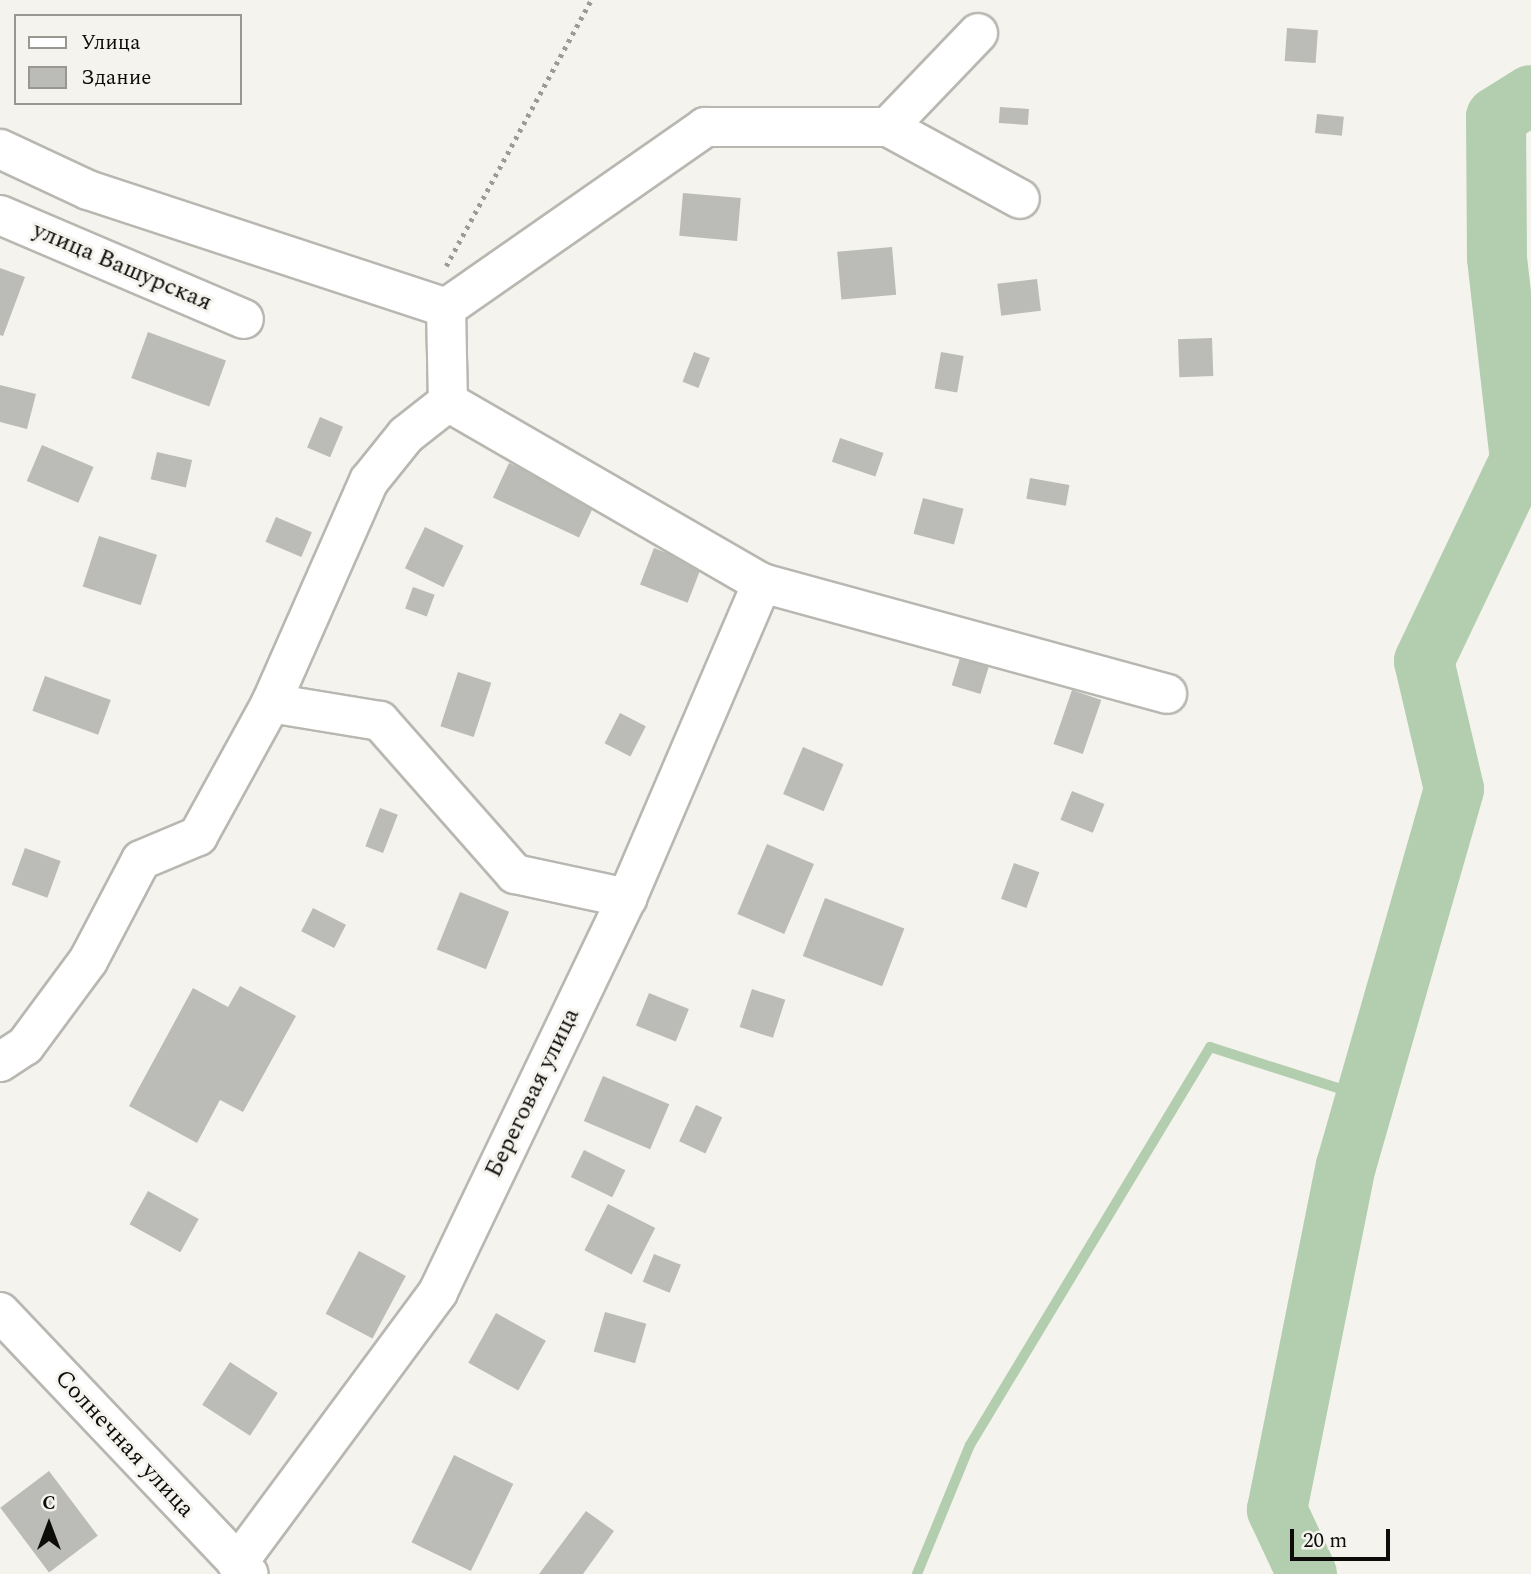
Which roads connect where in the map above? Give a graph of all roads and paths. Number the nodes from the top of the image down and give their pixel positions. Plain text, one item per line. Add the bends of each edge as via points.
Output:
1 (591, 0) edge
2 (978, 33) dead end
3 (888, 127) junction
4 (0, 149) edge
5 (1020, 199) dead end
6 (0, 215) edge
7 (446, 308) junction
8 (244, 319) dead end
9 (448, 402) junction
10 (762, 583) junction
11 (1167, 694) dead end
12 (271, 703) junction
13 (628, 898) junction
14 (0, 1062) edge
15 (0, 1312) edge
16 (243, 1569) edge

1 - 7 path via 446,259
2 - 3 street
3 - 5 street
3 - 7 street via 705,127
4 - 7 street via 88,190
6 - 8 street, улица Вашурская
7 - 9 street
9 - 10 street
9 - 12 street via 407,435 369,481
10 - 11 street
10 - 13 street, Береговая улица
12 - 13 street via 380,722 515,874
12 - 14 street via 198,836 141,860 88,961 25,1046
13 - 16 street, Береговая улица via 438,1292
15 - 16 street, Солнечная улица

